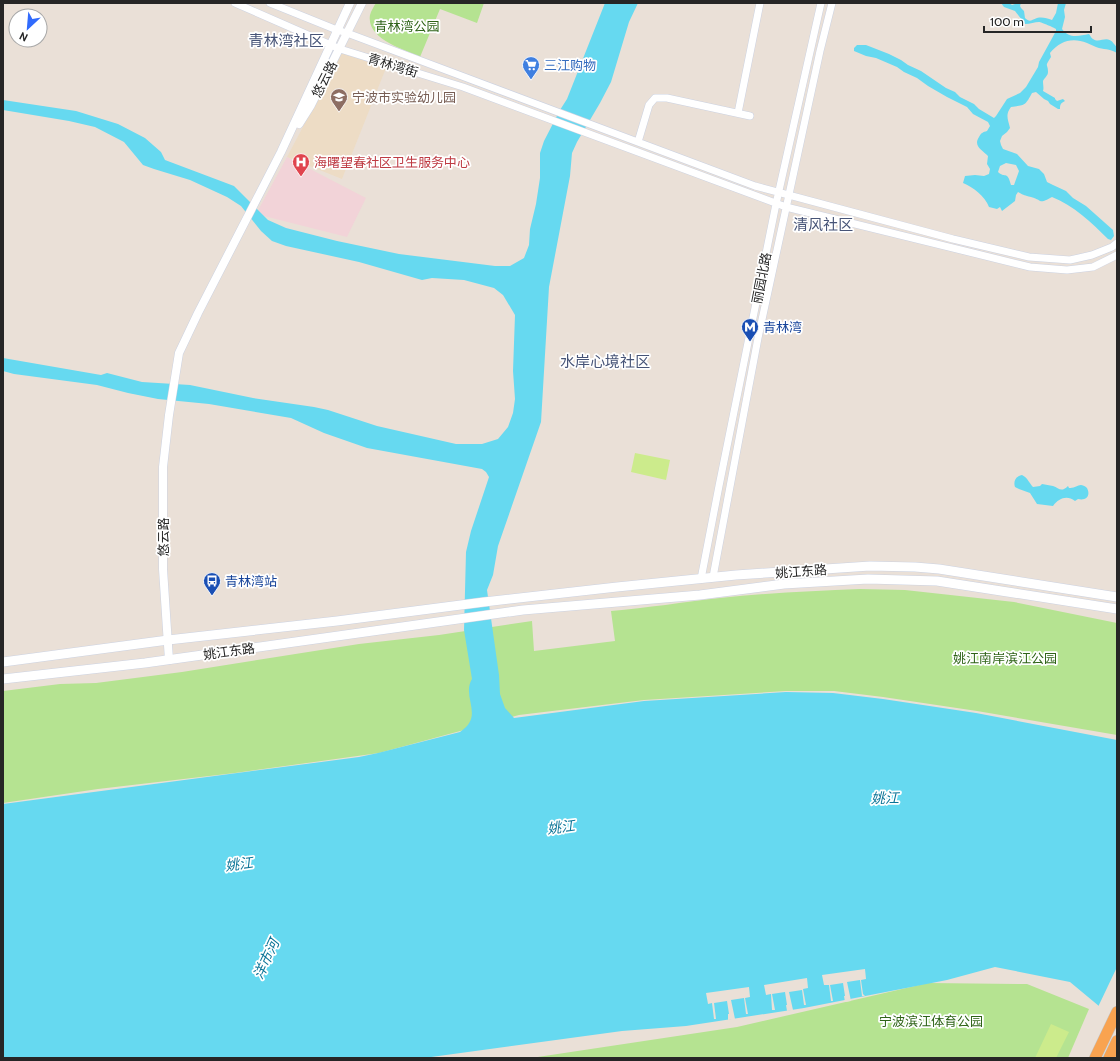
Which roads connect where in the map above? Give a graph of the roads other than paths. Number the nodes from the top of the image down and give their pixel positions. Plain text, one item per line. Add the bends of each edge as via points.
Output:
1 (235, 3) edge
2 (270, 3) edge
3 (350, 3) edge
4 (362, 3) edge
5 (760, 3) edge
6 (821, 3) edge
7 (832, 3) edge
8 (337, 30) junction
9 (347, 33) junction
10 (331, 45) junction
11 (340, 48) junction
12 (738, 113) junction
13 (750, 116) dead end
14 (638, 142) junction
15 (282, 152) junction
16 (778, 192) junction
17 (789, 195) junction
18 (776, 204) junction
19 (786, 207) junction
20 (1117, 243) edge
21 (1117, 255) edge
22 (713, 577) junction
23 (701, 579) junction
24 (1117, 597) edge
25 (1117, 609) edge
26 (168, 640) junction
27 (170, 660) junction
28 (3, 662) edge
29 (3, 679) edge
30 (1117, 1012) edge
31 (1117, 1041) edge
32 (1095, 1058) edge
33 (1109, 1058) edge

1 - 10 street, 青林湾街
2 - 8 street, 青林湾街
3 - 8 street, 悠云路
4 - 9 street, 悠云路
5 - 12 street
6 - 16 street, 丽园北路
7 - 17 street, 丽园北路
8 - 9 street, 青林湾街
8 - 10 street, 悠云路
9 - 11 street, 悠云路
9 - 14 street, 青林湾街
10 - 11 street, 青林湾街
10 - 15 street, 悠云路
11 - 15 street, 悠云路 via 311,105
11 - 18 street, 青林湾街 via 463,87
12 - 13 street
12 - 14 street via 667,98 655,98 649,105
14 - 16 street, 青林湾街 via 755,186
15 - 26 street, 悠云路 via 179,353 163,467 163,569
16 - 17 street, 青林湾街
16 - 18 street, 丽园北路
17 - 19 street, 丽园北路
17 - 20 street, 青林湾街 via 1029,257 1070,260 1092,255
18 - 19 street, 青林湾街
18 - 23 street, 丽园北路
19 - 21 street, 青林湾街 via 1030,267 1067,270 1094,267
19 - 22 street, 丽园北路 via 758,338
22 - 23 main road, 姚江东路
22 - 24 main road, 姚江东路 via 870,566 915,567
23 - 26 main road, 姚江东路 via 609,587
25 - 27 main road, 姚江东路 via 937,580 868,579 784,584 700,595 523,610
26 - 27 street, 悠云路
26 - 28 main road, 姚江东路
27 - 29 main road, 姚江东路
30 - 32 highway
31 - 33 highway

